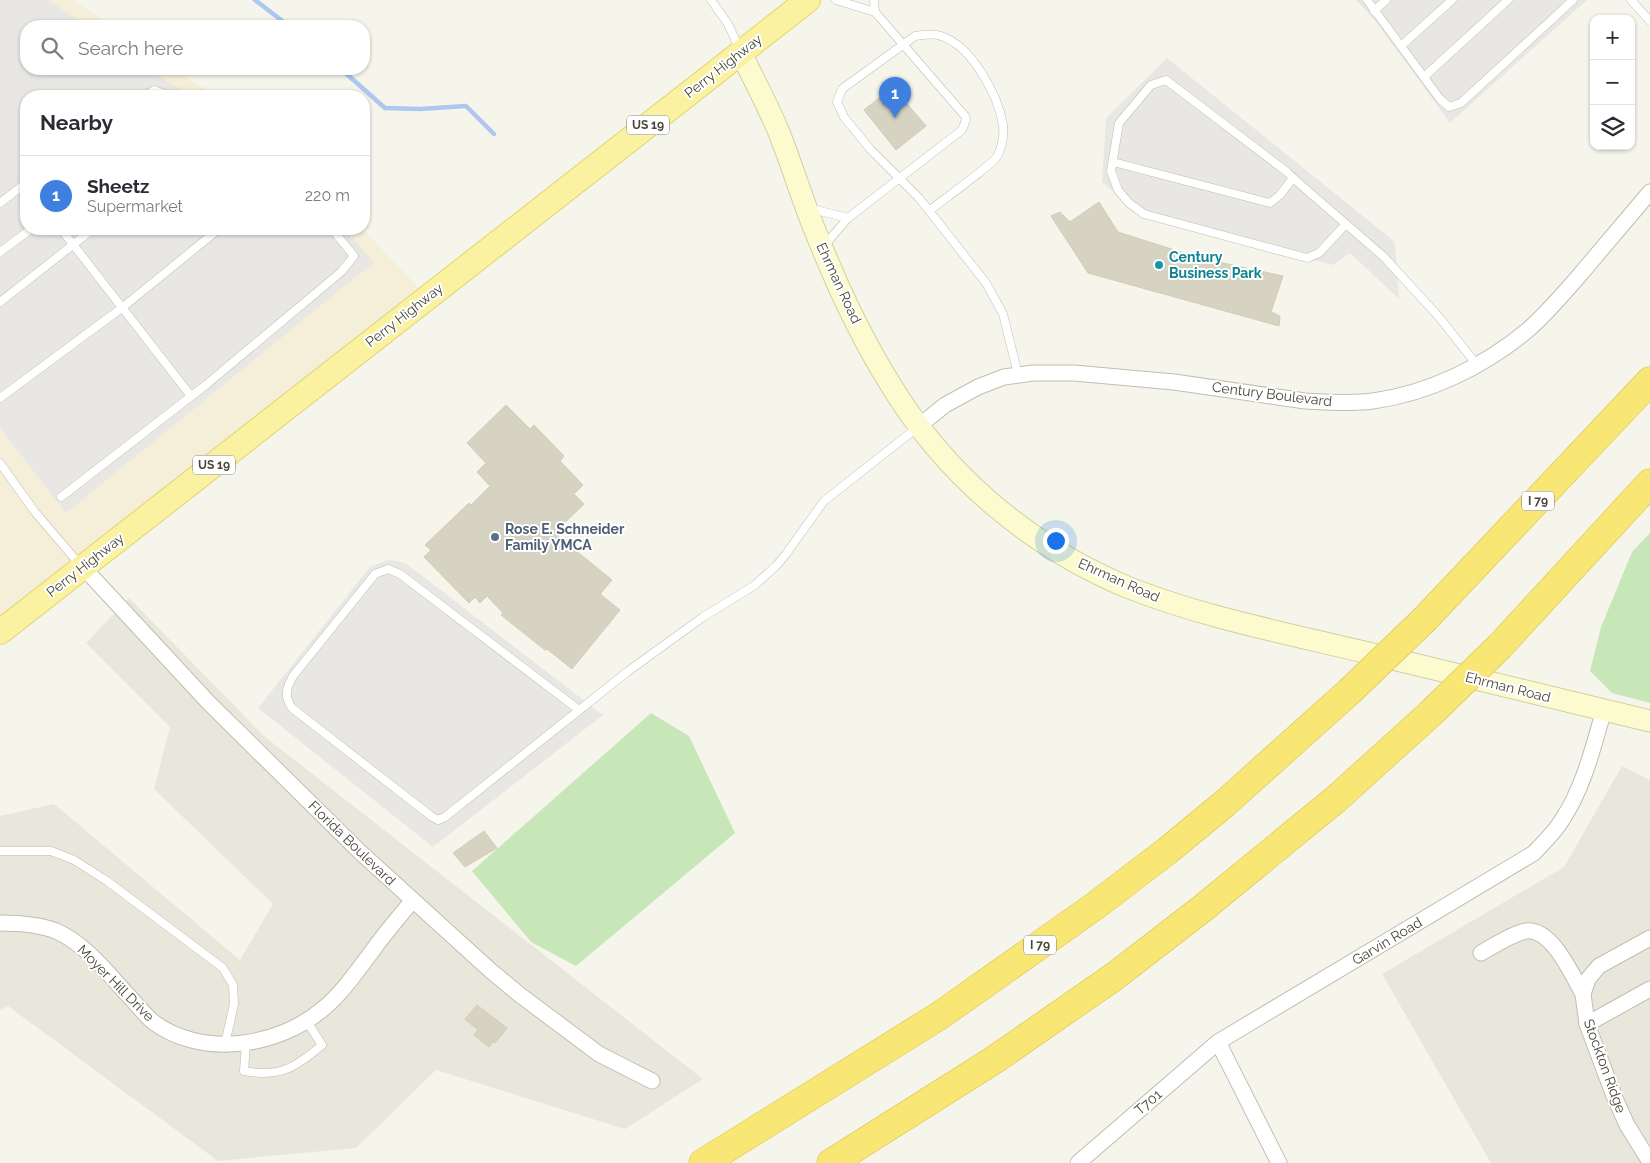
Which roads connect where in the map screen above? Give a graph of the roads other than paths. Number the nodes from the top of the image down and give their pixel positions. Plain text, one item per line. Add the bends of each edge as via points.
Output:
1 (808, 0) edge
2 (836, 0) edge
3 (874, 0) edge
4 (1367, 0) edge
5 (1386, 0) edge
6 (1452, 0) edge
7 (1508, 0) edge
8 (1572, 0) edge
9 (1631, 0) edge
10 (713, 1) edge
11 (1374, 10) junction
12 (875, 12) junction
13 (1650, 21) edge
14 (902, 45) junction
15 (1401, 46) junction
16 (741, 53) junction
17 (1424, 77) junction
18 (1113, 162) junction
19 (1294, 178) junction
20 (899, 179) junction
21 (20, 189) edge
22 (1650, 192) edge
23 (0, 203) edge
24 (806, 207) junction
25 (930, 211) junction
26 (848, 218) junction
27 (1346, 224) junction
28 (23, 235) edge
29 (66, 235) edge
30 (86, 235) edge
31 (213, 235) edge
32 (337, 235) edge
33 (74, 245) junction
34 (822, 248) junction
35 (0, 252) edge
36 (0, 302) edge
37 (123, 308) junction
38 (1478, 365) junction
39 (1018, 374) junction
40 (1650, 381) edge
41 (192, 396) junction
42 (0, 398) edge
43 (919, 426) junction
44 (0, 464) edge
45 (1650, 483) edge
46 (61, 498) dead end
47 (83, 567) junction
48 (0, 632) edge
49 (579, 710) junction
50 (1604, 710) junction
51 (1650, 721) edge
52 (0, 851) edge
53 (413, 900) junction
54 (0, 923) edge
55 (1650, 938) edge
56 (1481, 952) dead end
57 (1650, 989) edge
58 (1583, 994) junction
59 (306, 1020) junction
60 (1587, 1024) junction
61 (1218, 1042) junction
62 (246, 1043) junction
63 (226, 1044) junction
64 (652, 1081) dead end
65 (1650, 1162) edge
66 (703, 1163) edge
67 (831, 1163) edge
68 (1078, 1163) edge
69 (1279, 1163) edge

1 - 16 main road, Perry Highway / US 19
2 - 12 lane
3 - 12 lane
4 - 11 lane
5 - 11 lane
6 - 15 lane
7 - 17 lane
8 - 17 lane via 1461,103 1449,107
9 - 13 lane
10 - 16 lane
11 - 15 lane
12 - 14 lane
14 - 20 lane via 842,89 837,102 854,130
14 - 20 lane via 966,120 962,130
14 - 25 lane via 915,36 928,34 942,36 962,49 986,78 1003,127 997,157
15 - 17 lane
16 - 24 street, Ehrman Road via 780,134
16 - 47 main road, Perry Highway / US 19
18 - 19 lane via 1270,203
18 - 19 lane via 1120,123 1151,85 1166,80
18 - 27 lane via 1111,171 1118,190 1144,214 1297,256 1307,258 1319,253
19 - 27 lane
20 - 25 lane
20 - 26 lane
21 - 23 lane
22 - 38 street, Century Boulevard via 1545,313 1514,341
24 - 26 lane
24 - 34 street, Ehrman Road
25 - 39 lane via 986,283 1003,314
26 - 34 lane
27 - 38 lane via 1384,257
28 - 35 lane
29 - 33 lane
30 - 33 lane
31 - 37 lane
32 - 41 lane via 354,256 350,262
33 - 36 lane
33 - 37 lane
34 - 43 street, Ehrman Road via 878,363
37 - 41 lane
37 - 42 lane
38 - 39 street, Century Boulevard via 1417,392 1350,403 1304,401 1156,380
39 - 43 street, Century Boulevard via 978,387 945,405
40 - 66 highway, I 79, bridge via 1425,619 1224,804 1095,906 939,1016
41 - 46 lane
43 - 49 lane via 824,501 786,554 755,585 678,635
43 - 50 street, Ehrman Road via 954,469 1008,517 1065,556 1127,586 1175,604 1262,627
44 - 47 lane via 35,512
45 - 67 highway, bridge via 1500,646 1336,799 1115,976 994,1060
47 - 48 main road, Perry Highway / US 19
47 - 53 street, Florida Boulevard via 208,702
49 - 49 lane via 400,574 388,569 375,574 293,676 286,692 292,708 438,820
50 - 51 street, Ehrman Road
50 - 61 street, Garvin Road via 1574,797 1562,820 1534,853
52 - 63 lane via 51,851 74,860 223,968 233,985 234,1004
53 - 59 street, Moyer Hill Drive via 346,986 324,1008
53 - 64 street, Florida Boulevard via 520,995 599,1054
54 - 63 street, Moyer Hill Drive via 25,924 56,932 80,946 152,1021 199,1042
55 - 58 street via 1600,966 1588,979
56 - 58 street via 1524,931 1536,931 1550,941
57 - 60 street
58 - 60 street, Stockton Ridge
59 - 62 street, Moyer Hill Drive via 275,1036
59 - 62 lane via 322,1045 303,1061 282,1072 244,1071
60 - 65 street, Stockton Ridge via 1627,1125
61 - 68 street, T701
61 - 69 street
62 - 63 street, Moyer Hill Drive

